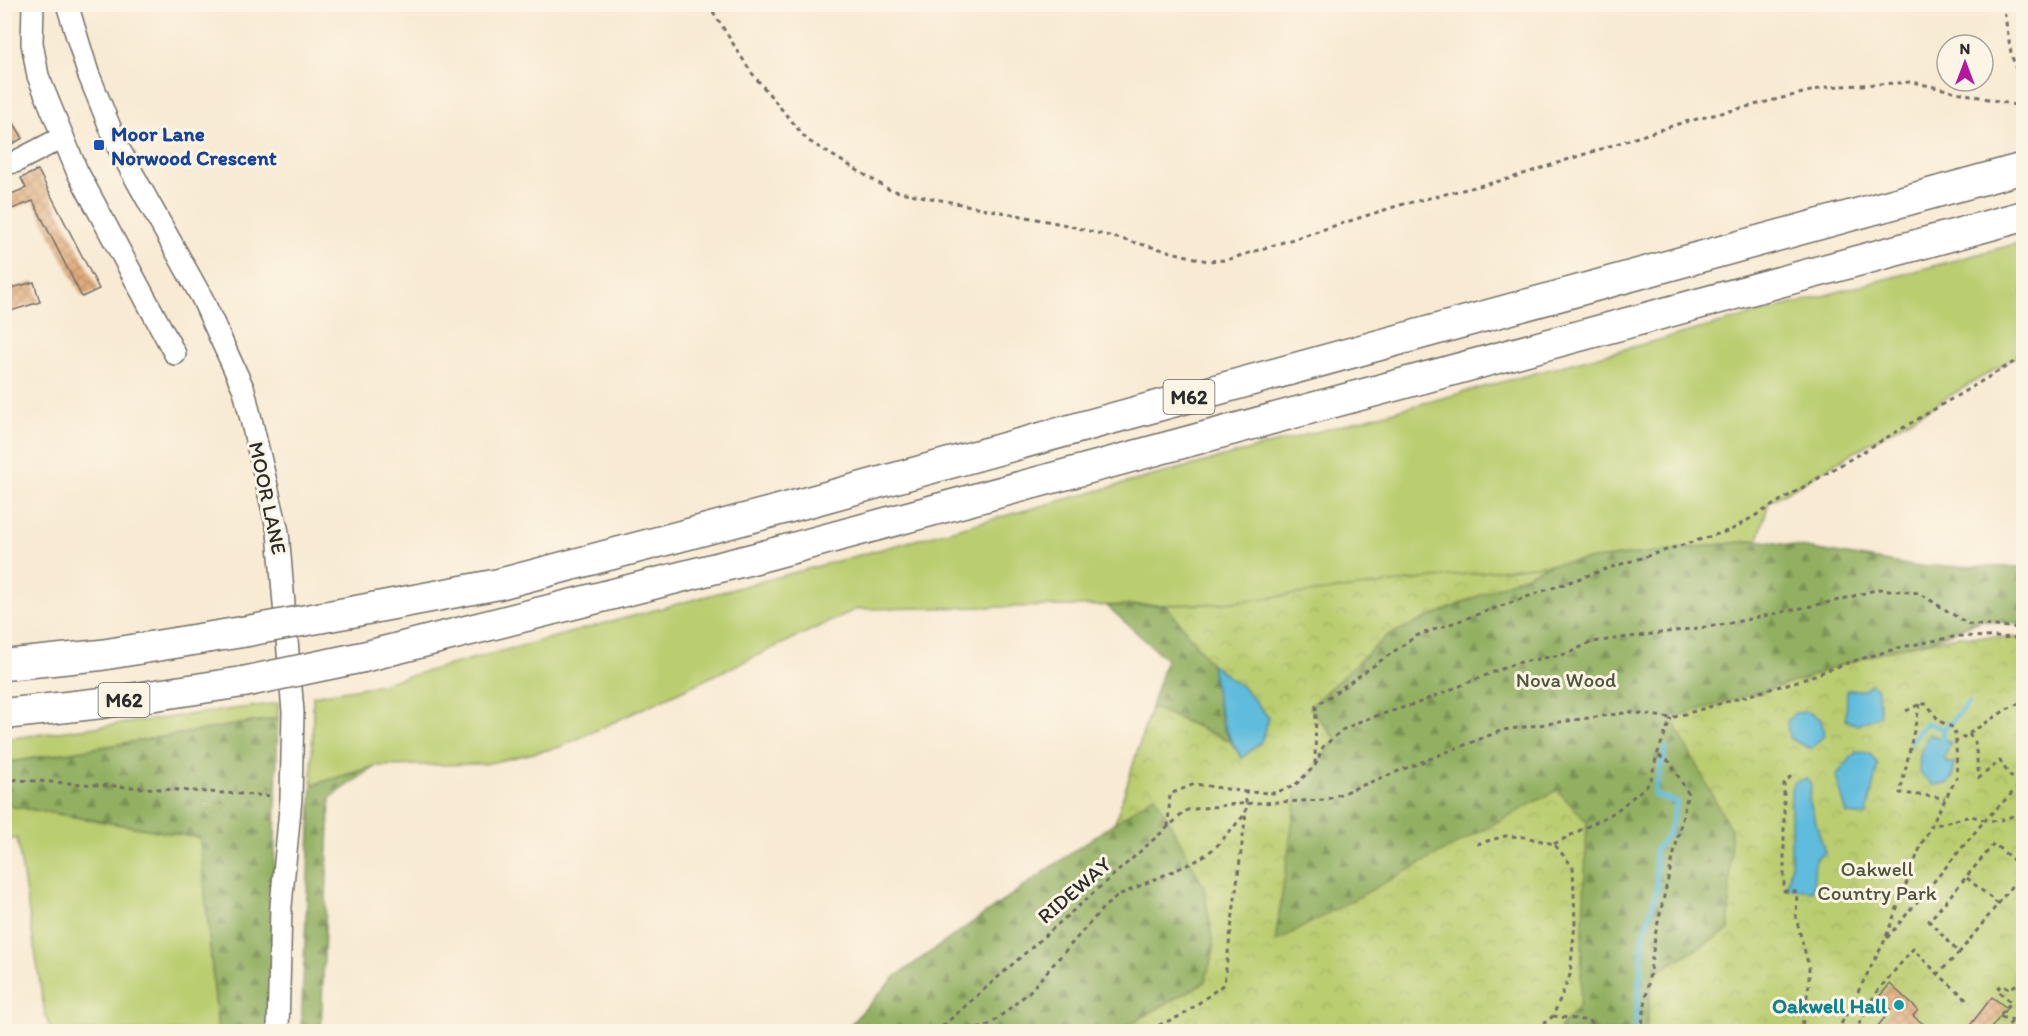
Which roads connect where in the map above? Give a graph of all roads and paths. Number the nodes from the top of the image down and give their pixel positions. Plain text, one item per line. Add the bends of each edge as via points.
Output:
1 (33, 4) edge
2 (67, 4) edge
3 (708, 4) edge
4 (2002, 4) edge
5 (2024, 95) edge
6 (2024, 107) edge
7 (63, 137) junction
8 (4, 164) edge
9 (2024, 168) edge
10 (2024, 216) edge
11 (175, 354) dead end
12 (2024, 356) edge
13 (2024, 628) edge
14 (2024, 638) edge
15 (4, 665) edge
16 (2024, 701) edge
17 (1919, 706) junction
18 (1906, 711) dead end
19 (4, 714) edge
20 (1671, 718) junction
21 (1970, 734) junction
22 (1956, 741) junction
23 (1657, 755) junction
24 (1315, 766) junction
25 (1791, 776) dead end
26 (4, 779) edge
27 (2022, 782) edge
28 (1246, 792) junction
29 (291, 798) junction
30 (1945, 798) junction
31 (1246, 803) junction
32 (2024, 812) edge
33 (1246, 813) junction
34 (1985, 820) junction
35 (1931, 826) junction
36 (1168, 827) junction
37 (1477, 843) dead end
38 (1554, 844) junction
39 (2024, 869) edge
40 (1967, 878) junction
41 (1998, 904) junction
42 (1884, 942) junction
43 (1959, 953) junction
44 (1938, 974) junction
45 (2024, 980) edge
46 (1970, 1002) dead end
47 (1553, 1016) junction
48 (2013, 1020) junction
49 (2024, 1028) edge
50 (278, 1032) edge
51 (936, 1032) edge
52 (969, 1032) edge
53 (1142, 1032) edge
54 (1534, 1032) edge
55 (1610, 1032) edge
56 (1641, 1032) edge
57 (1801, 1032) edge
58 (1837, 1032) edge
59 (1858, 1032) edge
60 (2003, 1032) edge

1 - 7 street via 32,43 38,76
2 - 29 street, MOOR LANE via 88,73 118,147 202,298 244,390 278,532 293,712
3 - 6 path via 751,72 807,140 890,190 1062,224 1207,261 1227,260 1400,205 1508,179 1681,123 1827,87 1912,82
4 - 5 path
7 - 8 street
7 - 11 street via 77,171
9 - 15 highway, M62, bridge via 499,584 242,632 101,655
10 - 19 highway, M62, bridge via 756,558 363,657 243,682 102,704
12 - 24 path via 1731,530 1416,636 1316,706
13 - 24 path via 1968,624 1919,593 1879,589 1721,625 1592,642 1566,654 1516,663 1418,703 1363,720 1342,730 1323,747
14 - 20 path via 1959,636 1902,647
16 - 21 path
17 - 18 path
17 - 22 path via 1927,704 1940,721 1954,728
17 - 30 path via 1900,792
20 - 23 path
20 - 31 path, RIDEWAY via 1631,712 1503,730 1325,800
21 - 22 path
21 - 27 path via 1975,742 1979,778 2000,761 2010,776
22 - 30 path via 1958,777
23 - 38 path via 1650,783 1615,812
23 - 56 path via 1670,762 1688,793 1656,931
24 - 28 path via 1294,786 1274,792
25 - 57 path via 1784,784 1784,891 1797,892 1796,918 1809,967
26 - 29 path
27 - 34 path
28 - 31 path
28 - 36 path via 1195,784 1170,794
29 - 50 street, MOOR LANE via 281,906
30 - 35 path
31 - 33 path
31 - 36 path, RIDEWAY via 1187,810
32 - 34 path via 1998,821
33 - 52 path via 1215,848 1196,861 1119,894 1029,992 991,1024
33 - 53 path via 1224,984 1183,1015
34 - 35 path via 1971,816
34 - 42 path
35 - 42 path
36 - 51 path, RIDEWAY
37 - 38 path via 1505,836
38 - 47 path via 1573,867 1575,923 1570,975
39 - 40 path via 1994,844
39 - 41 path
40 - 41 path
40 - 43 path via 1929,921
41 - 43 path
42 - 58 path
43 - 44 path
44 - 46 path
44 - 59 path via 1912,949 1875,994
45 - 48 path via 2009,989 2001,985 1997,990 2012,1002 1999,1017
47 - 54 path
47 - 55 path via 1589,1021
48 - 49 path
48 - 60 path

